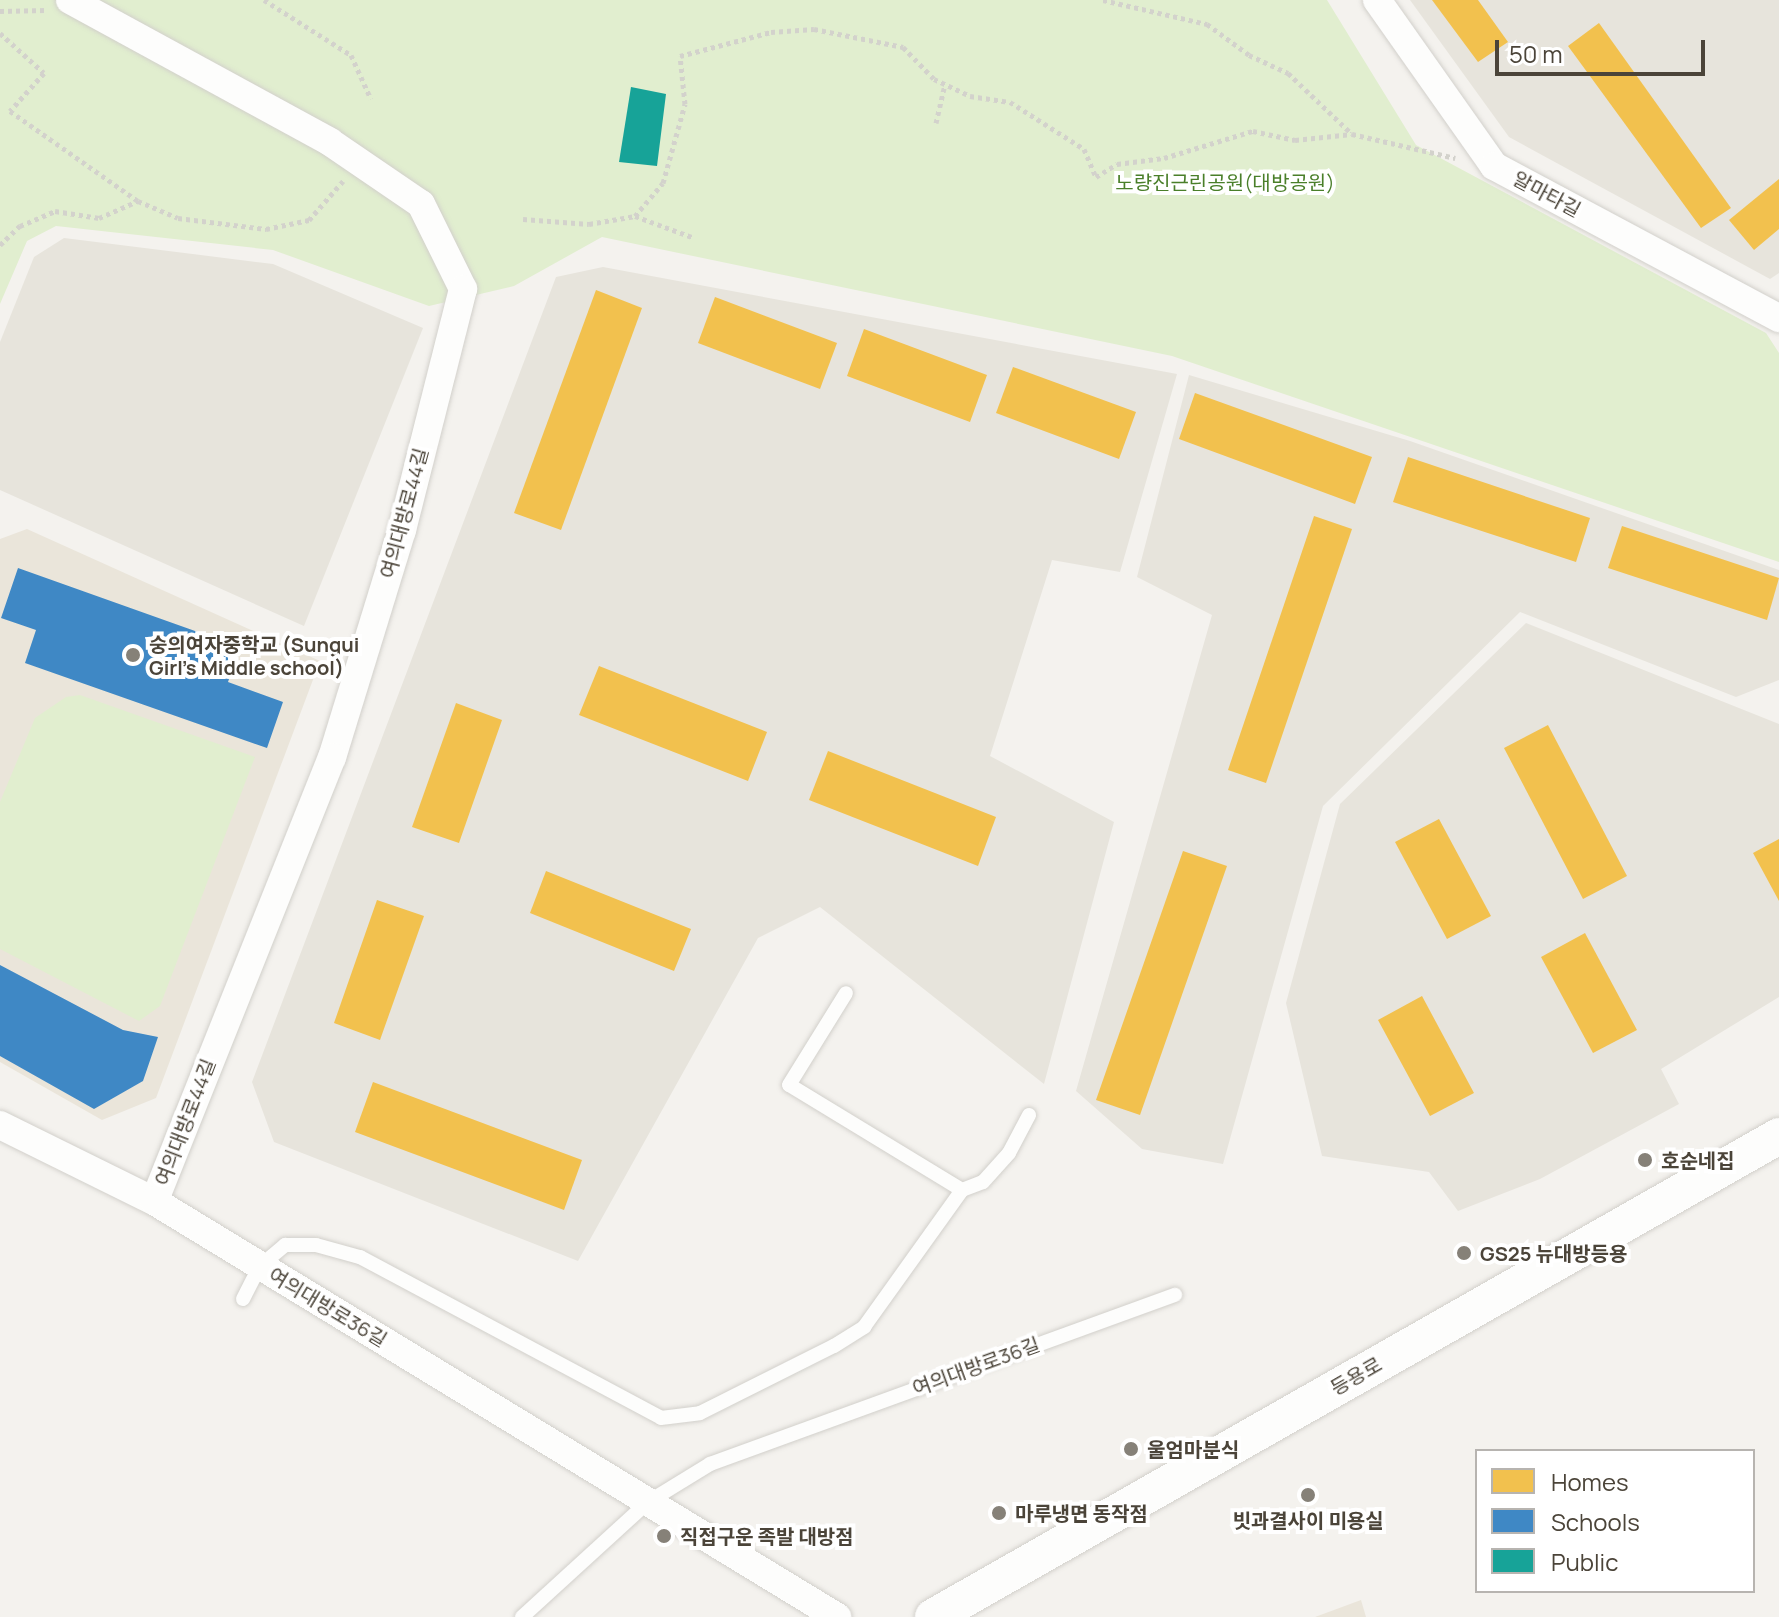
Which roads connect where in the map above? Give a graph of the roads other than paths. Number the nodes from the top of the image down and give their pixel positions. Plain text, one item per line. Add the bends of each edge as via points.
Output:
1 (1377, 0) edge
2 (75, 3) edge
3 (1779, 318) edge
4 (846, 993) dead end
5 (1029, 1115) dead end
6 (0, 1125) edge
7 (1779, 1136) edge
8 (962, 1190) junction
9 (154, 1201) junction
10 (260, 1266) junction
11 (1175, 1295) dead end
12 (243, 1299) dead end
13 (648, 1502) junction
14 (522, 1617) edge
15 (837, 1617) edge
16 (933, 1617) edge

1 - 3 street, 알마타길 via 1494,166
2 - 9 street, 여의대방로44길 via 359,162 421,204 463,289 402,530 332,757
4 - 8 lane via 789,1085
5 - 8 lane via 1009,1153 983,1182
6 - 9 street, 여의대방로36길
7 - 16 street, 등용로
8 - 10 lane via 864,1327 700,1413 661,1418 360,1257 316,1245 285,1245
9 - 10 street, 여의대방로36길
10 - 12 lane
10 - 13 street, 여의대방로36길
11 - 13 lane, 여의대방로36길 via 710,1464
13 - 14 lane, 여의대방로36길
13 - 15 street, 여의대방로36길

